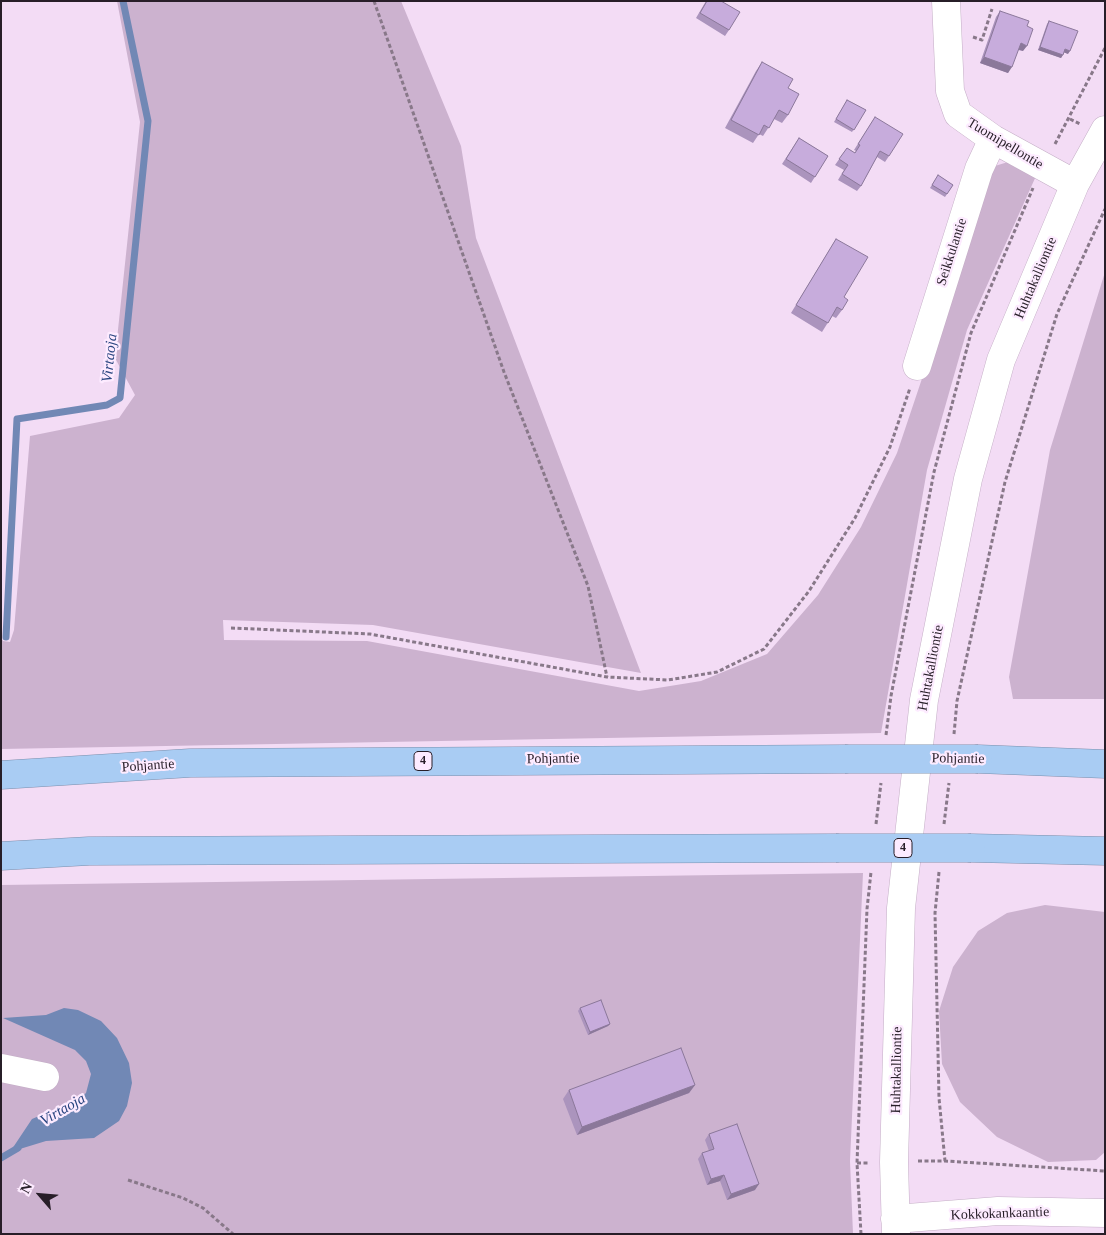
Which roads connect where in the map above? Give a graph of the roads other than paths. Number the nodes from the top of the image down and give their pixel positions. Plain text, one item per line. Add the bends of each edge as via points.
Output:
1 (946, 1) edge
2 (1105, 130) edge
3 (993, 139) junction
4 (1075, 184) junction
5 (917, 366) road end
6 (1105, 764) edge
7 (1, 775) edge
8 (1105, 851) edge
9 (1, 856) edge
10 (1, 1068) edge
11 (45, 1077) dead end
12 (1105, 1213) edge
13 (895, 1227) edge

1 - 3 street, Tuomipellontie via 950,91 954,104 958,114 969,124
2 - 4 street, Huhtakalliontie
3 - 4 street, Tuomipellontie
3 - 5 street, Seikkulantie via 979,168
4 - 13 street, Huhtakalliontie via 1001,360 968,479 924,700 901,908
6 - 7 highway, Pohjantie / 4, bridge via 978,759 655,758 190,763
8 - 9 highway, 4, bridge via 836,848 99,851
10 - 11 street
12 - 13 street, Kokkokankaantie via 998,1211

